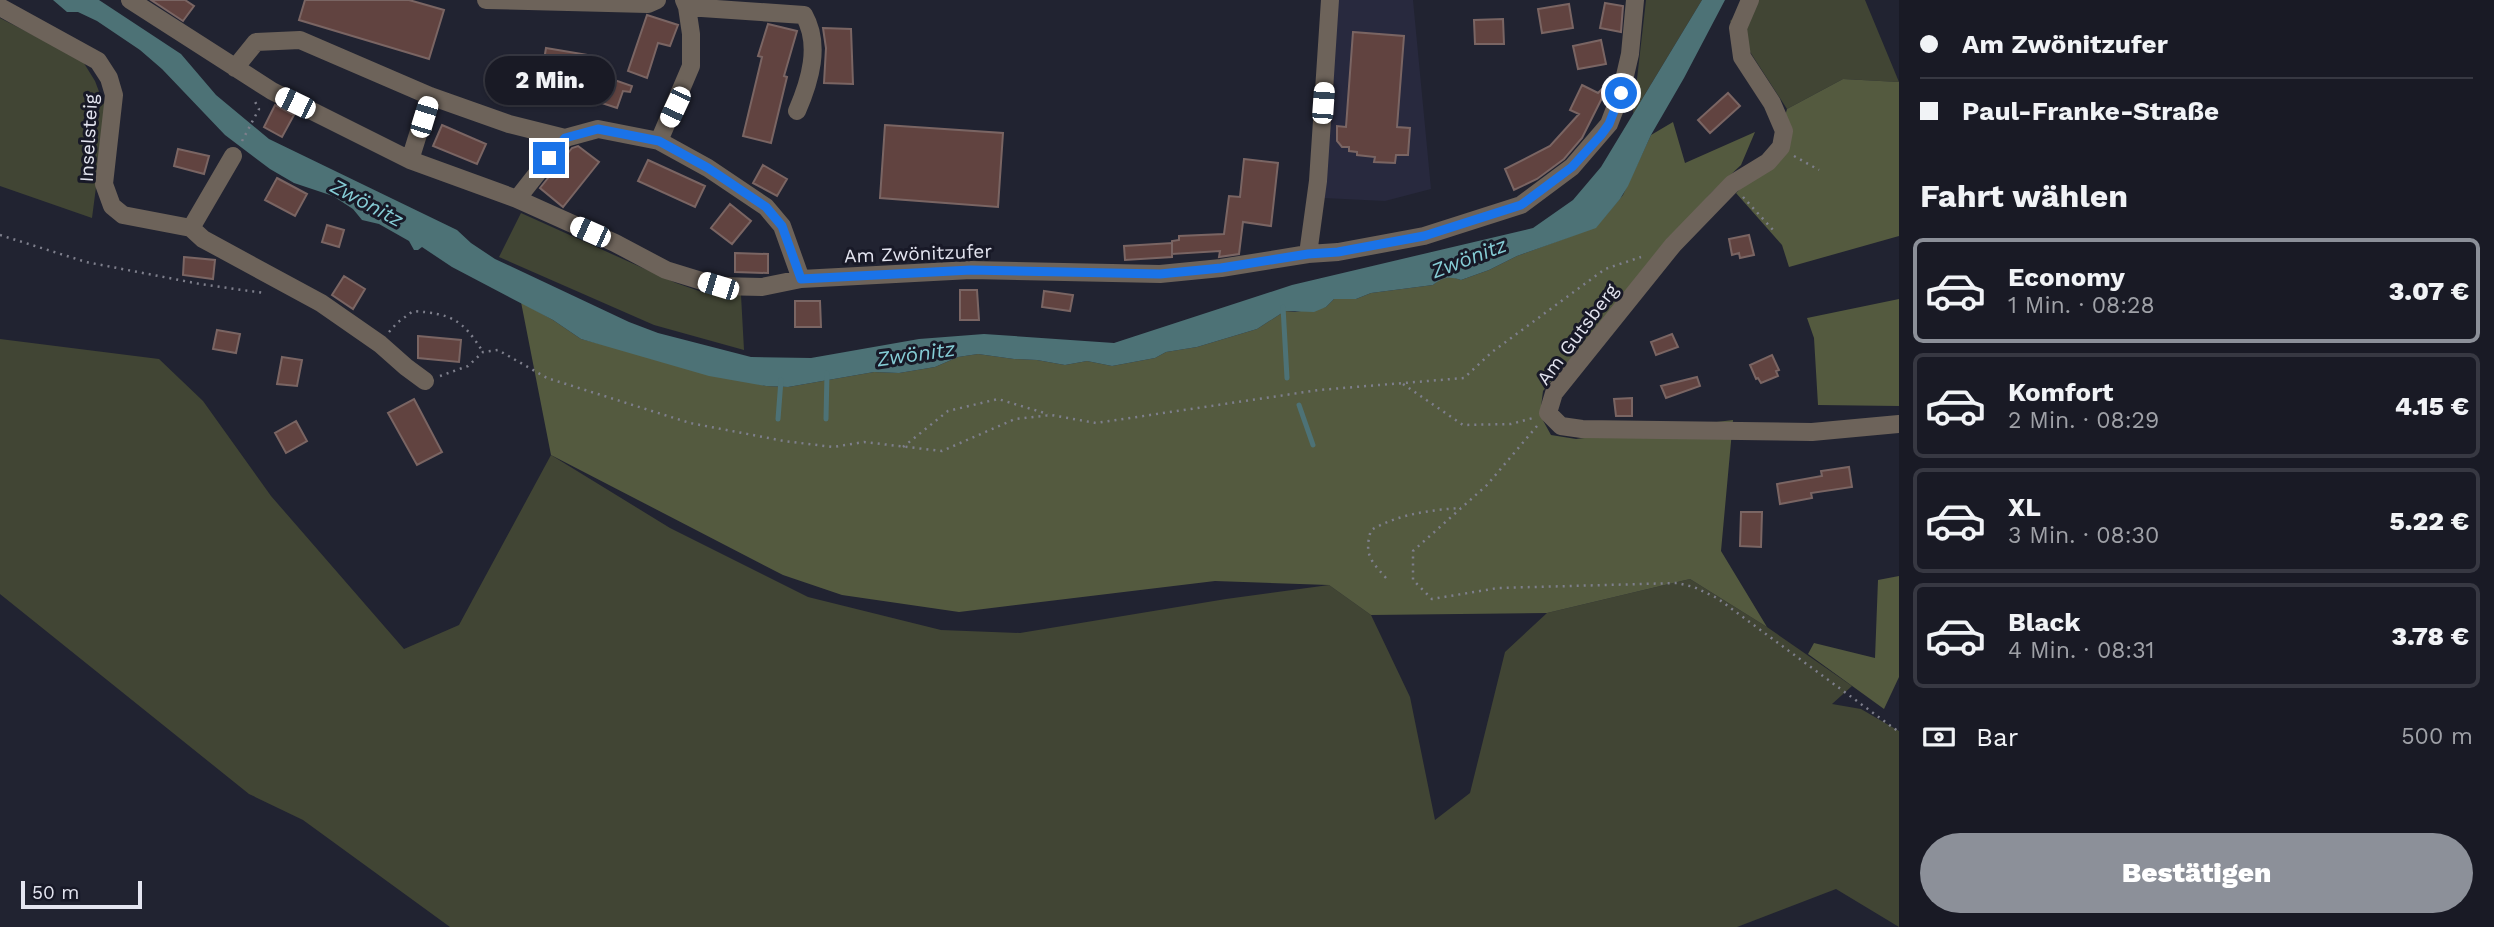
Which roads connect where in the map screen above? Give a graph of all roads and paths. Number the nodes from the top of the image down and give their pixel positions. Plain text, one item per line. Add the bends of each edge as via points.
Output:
1 (130, 0) edge
2 (486, 0) edge
3 (657, 0) edge
4 (1329, 0) edge
5 (1634, 0) edge
6 (1750, 0) edge
7 (686, 3) edge
8 (0, 7) edge
9 (235, 68) junction
10 (430, 96) junction
11 (797, 111) dead end
12 (254, 120) dead end
13 (565, 138) junction
14 (659, 141) junction
15 (1781, 147) junction
16 (233, 156) joint
17 (410, 160) junction
18 (1819, 170) dead end
19 (1732, 184) junction
20 (517, 199) junction
21 (191, 228) junction
22 (1774, 231) dead end
23 (0, 235) edge
24 (1674, 245) junction
25 (1308, 254) junction
26 (801, 279) junction
27 (265, 293) dead end
28 (380, 344) junction
29 (483, 352) junction
30 (425, 381) joint
31 (1404, 384) junction
32 (1548, 413) junction
33 (1051, 415) junction
34 (1899, 424) edge
35 (903, 447) junction
36 (1461, 508) junction
37 (1386, 578) dead end
38 (1899, 732) edge

1 - 9 street, Am Zwönitzufer
2 - 3 street via 648,4
4 - 25 street via 1318,181
5 - 25 street, Am Zwönitzufer via 1630,54 1621,93 1609,124 1572,167 1521,205 1424,236
6 - 15 street via 1738,28 1742,57 1772,103 1784,131
7 - 11 street via 804,15 811,27 813,54
7 - 14 street via 691,66
8 - 21 street, Inselsteig via 97,61 109,78 114,95 104,184 112,206 123,215
9 - 10 street via 256,42 300,40
9 - 17 street, Am Zwönitzufer via 272,92
10 - 13 street
10 - 17 street
12 - 16 path
13 - 14 street via 598,129
13 - 20 street
14 - 26 street via 766,207 782,226
15 - 18 path
15 - 19 street, Am Gutsberg via 1768,162
16 - 21 street
17 - 20 street, Am Zwönitzufer
19 - 22 path
19 - 24 street, Am Gutsberg
20 - 26 street, Am Zwönitzufer via 666,270 718,286 762,287
21 - 28 street, Inselsteig via 203,239 321,303
23 - 27 path via 86,262
24 - 31 path via 1605,269 1492,352 1464,379
24 - 32 street, Am Gutsberg via 1555,393
25 - 26 street, Am Zwönitzufer via 1160,274 971,270
28 - 29 path via 413,311 449,316 470,331
28 - 30 street, Inselsteig
29 - 30 path via 468,366
29 - 35 path via 498,350 547,378 691,423 833,447 864,442
31 - 32 path via 1463,425 1511,424
31 - 33 path via 1319,390 1096,423
32 - 34 street, Am Gutsberg via 1562,426 1582,429 1812,432
32 - 36 path via 1487,485
33 - 35 path via 1015,419 942,451
33 - 35 path via 998,399 948,411
36 - 37 path via 1391,519 1371,530 1367,542 1370,560
36 - 38 path via 1413,551 1413,580 1432,599 1498,588 1677,583 1694,587 1717,598

